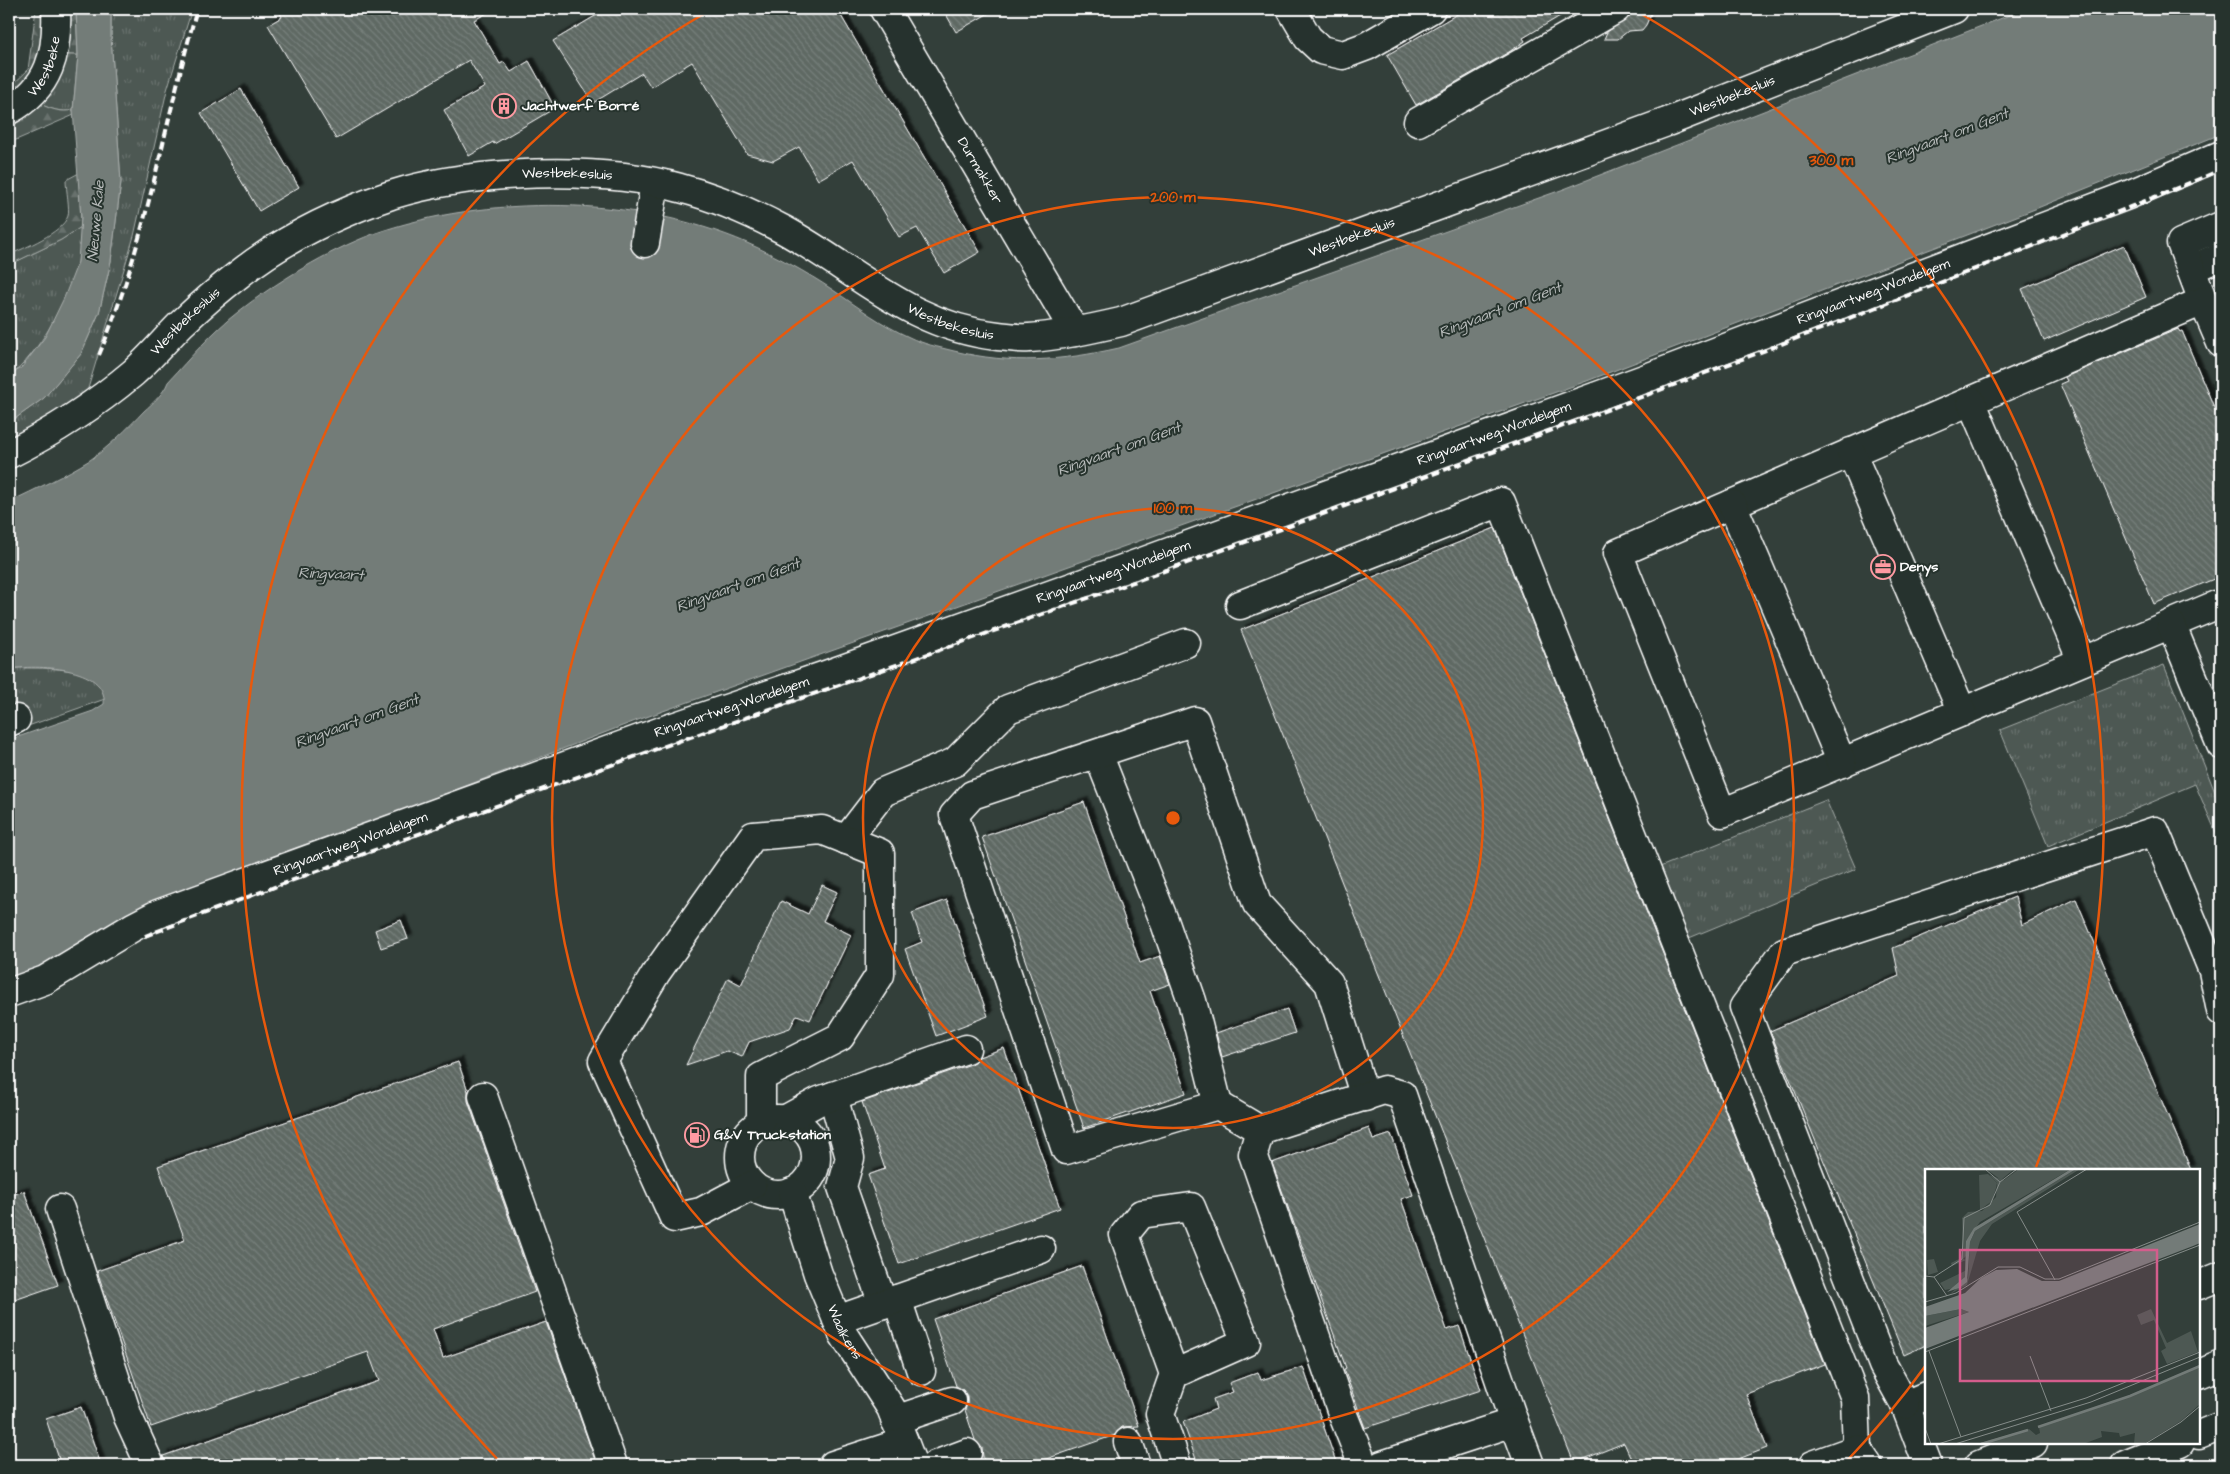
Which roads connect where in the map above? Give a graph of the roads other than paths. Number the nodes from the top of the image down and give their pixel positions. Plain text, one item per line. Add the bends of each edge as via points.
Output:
1 (56, 9) edge
2 (884, 9) edge
3 (1291, 9) edge
4 (1432, 9) edge
5 (1616, 9) edge
6 (1954, 9) edge
7 (9, 110) edge
8 (1418, 122) dead end
9 (2221, 155) edge
10 (655, 183) junction
11 (2221, 226) edge
12 (645, 243) dead end
13 (2221, 256) edge
14 (2191, 269) junction
15 (2210, 304) edge
16 (1075, 332) junction
17 (2221, 343) edge
18 (1971, 401) junction
19 (1851, 452) junction
20 (9, 454) edge
21 (1732, 504) junction
22 (2221, 603) edge
23 (1240, 605) dead end
24 (2171, 624) junction
25 (1186, 643) dead end
26 (2082, 661) junction
27 (1962, 712) junction
28 (2221, 745) edge
29 (1098, 754) junction
30 (1842, 762) junction
31 (846, 840) junction
32 (9, 993) edge
33 (2221, 1012) edge
34 (966, 1049) dead end
35 (483, 1096) dead end
36 (833, 1096) junction
37 (1365, 1096) junction
38 (1218, 1105) junction
39 (774, 1121) junction
40 (1260, 1130) junction
41 (752, 1185) junction
42 (792, 1192) junction
43 (60, 1209) dead end
44 (1041, 1248) dead end
45 (2221, 1276) edge
46 (2200, 1285) edge
47 (890, 1301) junction
48 (837, 1320) junction
49 (2221, 1365) edge
50 (921, 1371) dead end
51 (1174, 1374) junction
52 (2200, 1374) edge
53 (952, 1400) dead end
54 (1916, 1400) edge
55 (1514, 1422) junction
56 (2221, 1426) edge
57 (2200, 1435) edge
58 (904, 1442) edge
59 (2031, 1444) edge
60 (2178, 1444) edge
61 (967, 1453) dead end
62 (1863, 1457) edge
63 (150, 1465) edge
64 (613, 1465) edge
65 (833, 1465) edge
66 (935, 1465) edge
67 (1177, 1465) edge
68 (1363, 1465) edge
69 (1382, 1465) edge
70 (1530, 1465) edge
71 (1813, 1465) edge
72 (1928, 1465) edge
73 (1979, 1465) edge
74 (2125, 1465) edge

1 - 7 main road, Westbeke via 55,45 44,79 30,96
2 - 16 main road, Durmakker
3 - 4 main road via 1308,38 1321,50 1343,55 1367,46
5 - 8 main road
6 - 16 main road, Westbekesluis via 1667,122 1121,322
9 - 32 main road, Ringvaartweg-Wondelgem via 2128,195 1644,380 158,914 45,980
10 - 12 main road
10 - 16 main road, Westbekesluis via 679,187 725,203 784,230 908,309 935,321 977,333 1027,339
10 - 20 main road, Westbekesluis via 578,174 520,174 426,185 388,196 282,244 238,274 182,323 134,372 62,425
11 - 14 main road via 2180,243
13 - 14 main road
14 - 15 main road
15 - 17 main road
15 - 18 main road
18 - 19 main road
18 - 26 main road
19 - 21 main road
19 - 27 main road
21 - 30 main road
21 - 30 main road via 1618,552 1722,813
22 - 24 main road
23 - 62 main road via 1502,502 1855,1398
24 - 26 main road
24 - 28 main road
25 - 31 main road via 1008,709 955,762 883,792
26 - 27 main road
27 - 30 main road
29 - 37 main road via 1195,721 1257,904 1329,983
29 - 38 main road via 1192,1001
29 - 38 main road via 972,795 954,815 1066,1150
31 - 39 main road via 880,853 880,975 840,1037 760,1076
31 - 41 main road via 822,830 753,836 656,973 603,1061 674,1218 701,1212
33 - 54 main road via 2213,971 2155,831 1784,952 1744,1007 1883,1365
34 - 36 main road
35 - 64 main road
36 - 39 main road
36 - 47 main road via 850,1158 842,1187
37 - 40 main road
37 - 55 main road via 1384,1090 1402,1095
38 - 40 main road
39 - 41 main road via 747,1134 740,1151 744,1176
39 - 42 main road via 798,1124 808,1132 814,1144 814,1169 808,1180
40 - 68 main road via 1253,1154
41 - 42 main road via 775,1195
42 - 48 main road, Waalkens via 818,1274
43 - 63 main road via 128,1417
44 - 47 main road
45 - 46 main road
47 - 48 main road
47 - 50 main road
48 - 58 main road, Waalkens via 891,1408
49 - 52 main road
51 - 51 main road via 1246,1342 1191,1207 1141,1214 1124,1235
51 - 67 main road via 1160,1414
53 - 58 main road
54 - 72 main road
55 - 69 main road
55 - 70 main road
56 - 57 main road
58 - 65 main road
59 - 73 main road
60 - 74 main road
61 - 66 main road
62 - 71 main road

